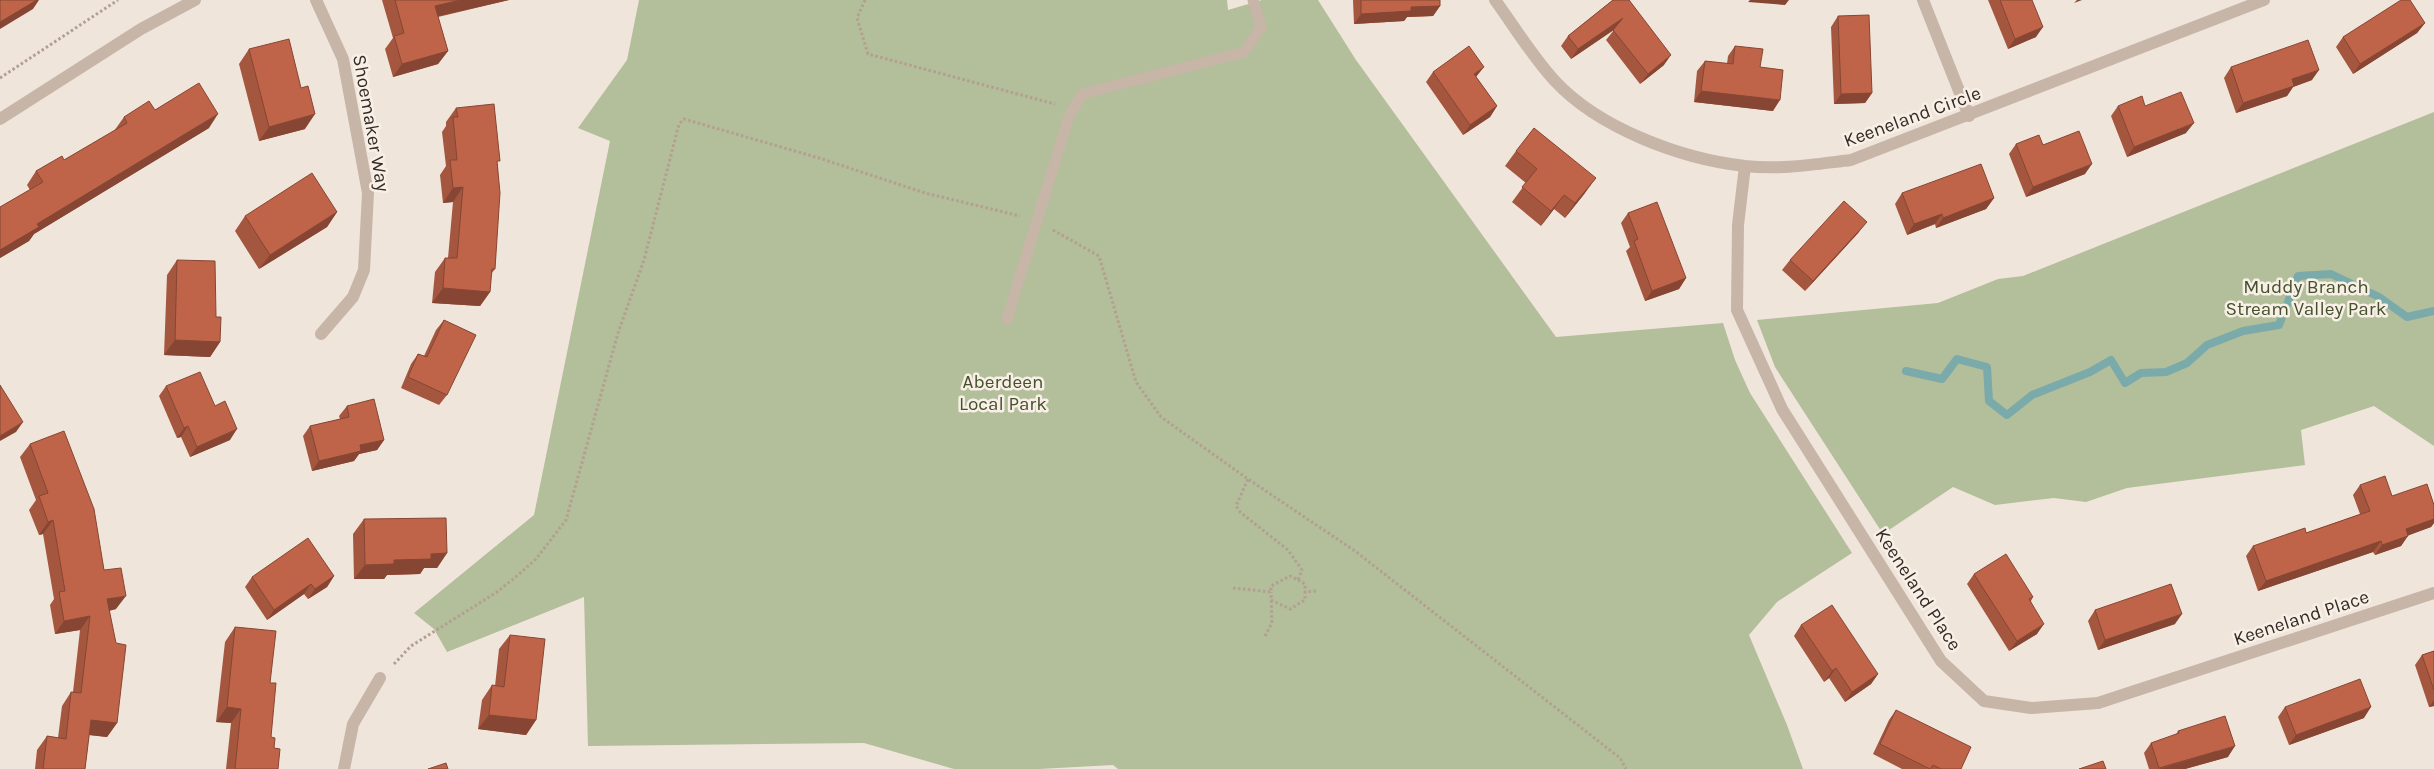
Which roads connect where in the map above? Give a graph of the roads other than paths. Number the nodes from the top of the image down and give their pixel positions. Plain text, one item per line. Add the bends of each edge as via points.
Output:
1 (195, 0) edge
2 (316, 0) edge
3 (1253, 0) edge
4 (1495, 0) edge
5 (1923, 0) edge
6 (2264, 0) edge
7 (1969, 116) junction
8 (0, 119) edge
9 (1745, 166) junction
10 (1007, 319) dead end
11 (321, 334) dead end
12 (2434, 593) edge
13 (380, 678) road end
14 (344, 769) edge

1 - 8 street via 141,29
2 - 11 street, Shoemaker Way via 343,59 368,193 364,270 353,296
3 - 10 lane via 1261,27 1244,52 1082,94 1068,116
4 - 9 street, Keeneland Circle via 1554,80 1587,108 1630,133 1678,152
5 - 7 street
6 - 7 street, Keeneland Circle
7 - 9 street, Keeneland Circle via 1852,160 1798,167
9 - 12 street, Keeneland Place via 1738,225 1737,310 1787,417 1941,661 1984,701 2031,708 2098,703
13 - 14 street via 353,724

